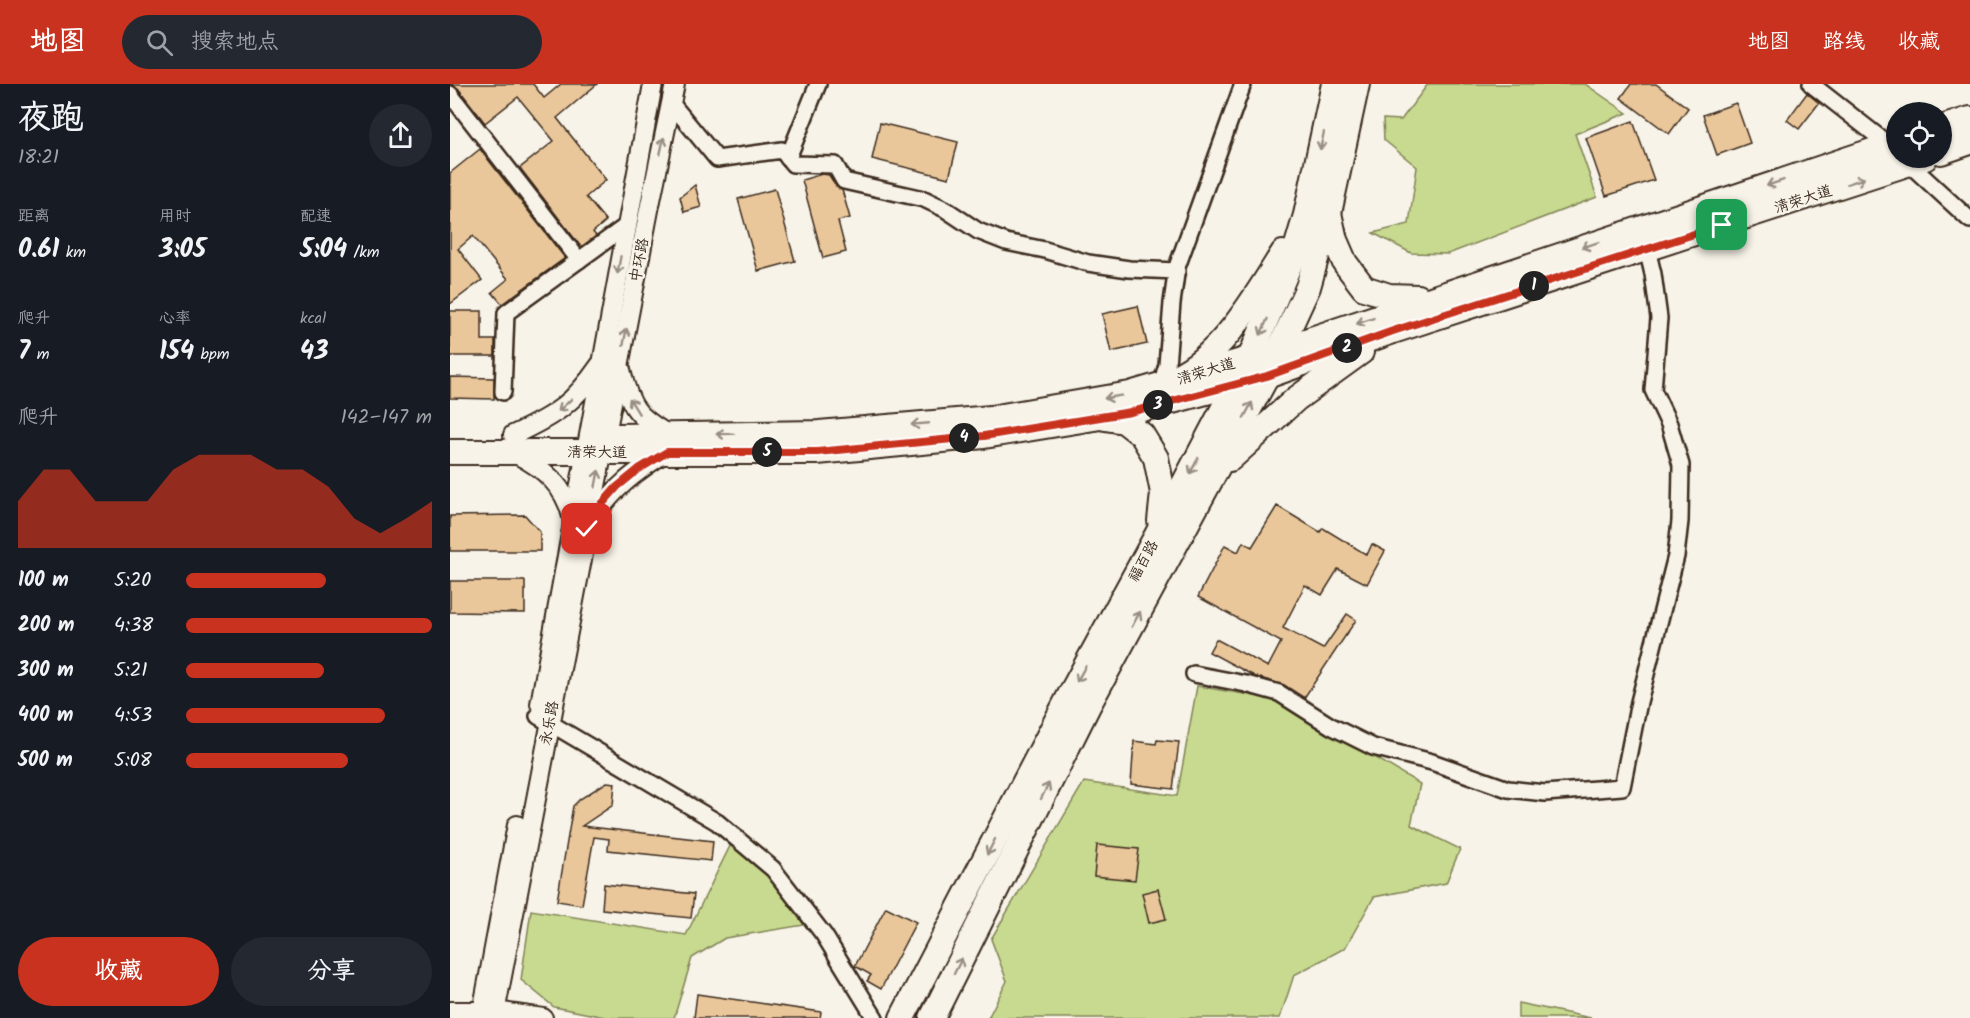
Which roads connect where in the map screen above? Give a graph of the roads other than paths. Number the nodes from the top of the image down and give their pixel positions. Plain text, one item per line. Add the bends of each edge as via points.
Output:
1 (653, 84) edge
2 (675, 84) edge
3 (818, 84) edge
4 (1243, 84) edge
5 (1334, 84) edge
6 (1357, 84) edge
7 (1811, 84) edge
8 (450, 94) edge
9 (671, 103) junction
10 (1970, 119) edge
11 (1952, 125) edge
12 (1886, 140) edge
13 (1970, 142) edge
14 (1952, 148) edge
15 (788, 158) junction
16 (1886, 158) edge
17 (1886, 159) edge
18 (1918, 168) edge
19 (1317, 214) junction
20 (1970, 220) edge
21 (626, 226) junction
22 (1647, 249) junction
23 (579, 260) junction
24 (1176, 271) junction
25 (1432, 298) junction
26 (1393, 331) junction
27 (1279, 350) junction
28 (1250, 358) junction
29 (611, 362) junction
30 (1267, 376) junction
31 (1237, 383) junction
32 (1162, 384) junction
33 (503, 392) dead end
34 (1099, 417) junction
35 (450, 435) edge
36 (668, 443) junction
37 (513, 444) junction
38 (596, 444) junction
39 (450, 452) edge
40 (1207, 486) junction
41 (581, 527) junction
42 (1157, 535) junction
43 (1194, 674) dead end
44 (544, 720) junction
45 (450, 1011) edge
46 (488, 1014) edge
47 (543, 1018) edge
48 (875, 1018) edge
49 (902, 1018) edge
50 (932, 1018) edge

1 - 21 street, 中环路
2 - 9 street, 中环路
3 - 15 street
4 - 24 street
5 -> 19 main road, 福百路
6 - 19 main road, 福百路
7 - 12 street
8 - 23 street
9 - 15 street via 717,159 782,150
29 -> 9 street, 中环路
10 - 11 main road
13 - 14 main road
15 - 24 street via 793,164 835,165 844,181 924,199 978,231 1006,242 1088,262
16 -> 25 main road, 清荣大道
22 -> 17 main road, 清荣大道
18 - 20 street
19 - 25 main road via 1364,288 1389,296
19 - 27 main road, 福百路 via 1308,287
19 -> 28 main road, 福百路 via 1296,249
19 - 32 main road via 1215,347 1190,369
21 - 23 street
21 -> 29 street, 中环路
22 - 26 main road, 清荣大道
22 - 43 street via 1659,318 1653,390 1669,424 1681,465 1680,521 1676,556 1622,787 1545,793 1508,789 1432,762 1373,747 1279,693
23 - 33 street via 506,313
24 - 32 street
25 -> 27 main road, 清荣大道
26 - 30 main road, 清荣大道
26 - 40 main road via 1296,399 1238,450
27 - 28 main road, 清荣大道
27 - 30 main road, 福百路
28 - 31 main road, 福百路
28 - 32 main road, 清荣大道
36 -> 29 street via 635,411
29 -> 37 street via 561,410
29 - 38 street, 中环路
30 - 31 main road, 清荣大道
40 -> 30 main road, 福百路
31 - 34 main road, 清荣大道
31 -> 42 main road, 福百路
32 -> 36 main road, 清荣大道 via 1130,394 991,418
34 - 36 main road, 清荣大道 via 984,436 817,452
34 - 42 main road via 1124,421 1142,435 1156,458 1162,493
35 - 37 main road, 清荣大道
36 - 38 main road, 清荣大道
36 - 41 street via 617,487
37 - 38 main road, 清荣大道
37 - 39 main road, 清荣大道
37 - 41 street via 564,494
38 - 41 street, 永乐路
50 -> 40 main road, 福百路 via 1089,704
41 - 44 street, 永乐路
42 -> 49 main road, 福百路
44 - 46 street, 永乐路
44 - 48 street via 717,822 773,869 824,935
45 - 46 street
46 - 47 street

